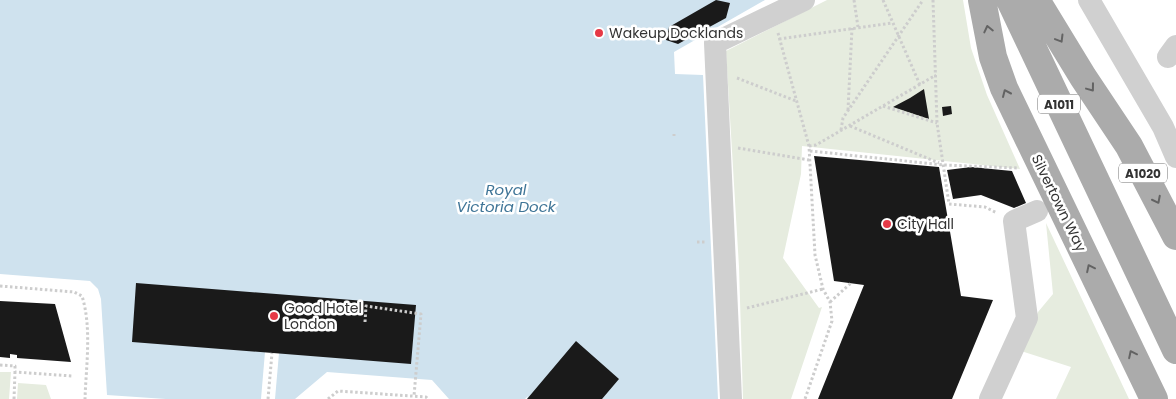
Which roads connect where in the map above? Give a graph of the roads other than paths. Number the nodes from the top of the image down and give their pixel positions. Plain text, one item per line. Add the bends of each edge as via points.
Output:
1 (804, 0) edge
2 (982, 0) edge
3 (1010, 0) edge
4 (1036, 0) edge
5 (1089, 0) edge
6 (1176, 157) edge
7 (1037, 211) dead end
8 (1176, 236) edge
9 (1176, 350) edge
10 (731, 399) edge
11 (990, 399) edge
12 (1154, 399) edge

1 - 10 street via 715,43
12 -> 2 main road, Silvertown Way via 1004,88 993,57
3 - 9 main road, A1011
4 -> 8 main road, A1020 via 1130,146
5 - 6 street via 1163,127
7 - 11 street via 1014,221 1026,318

